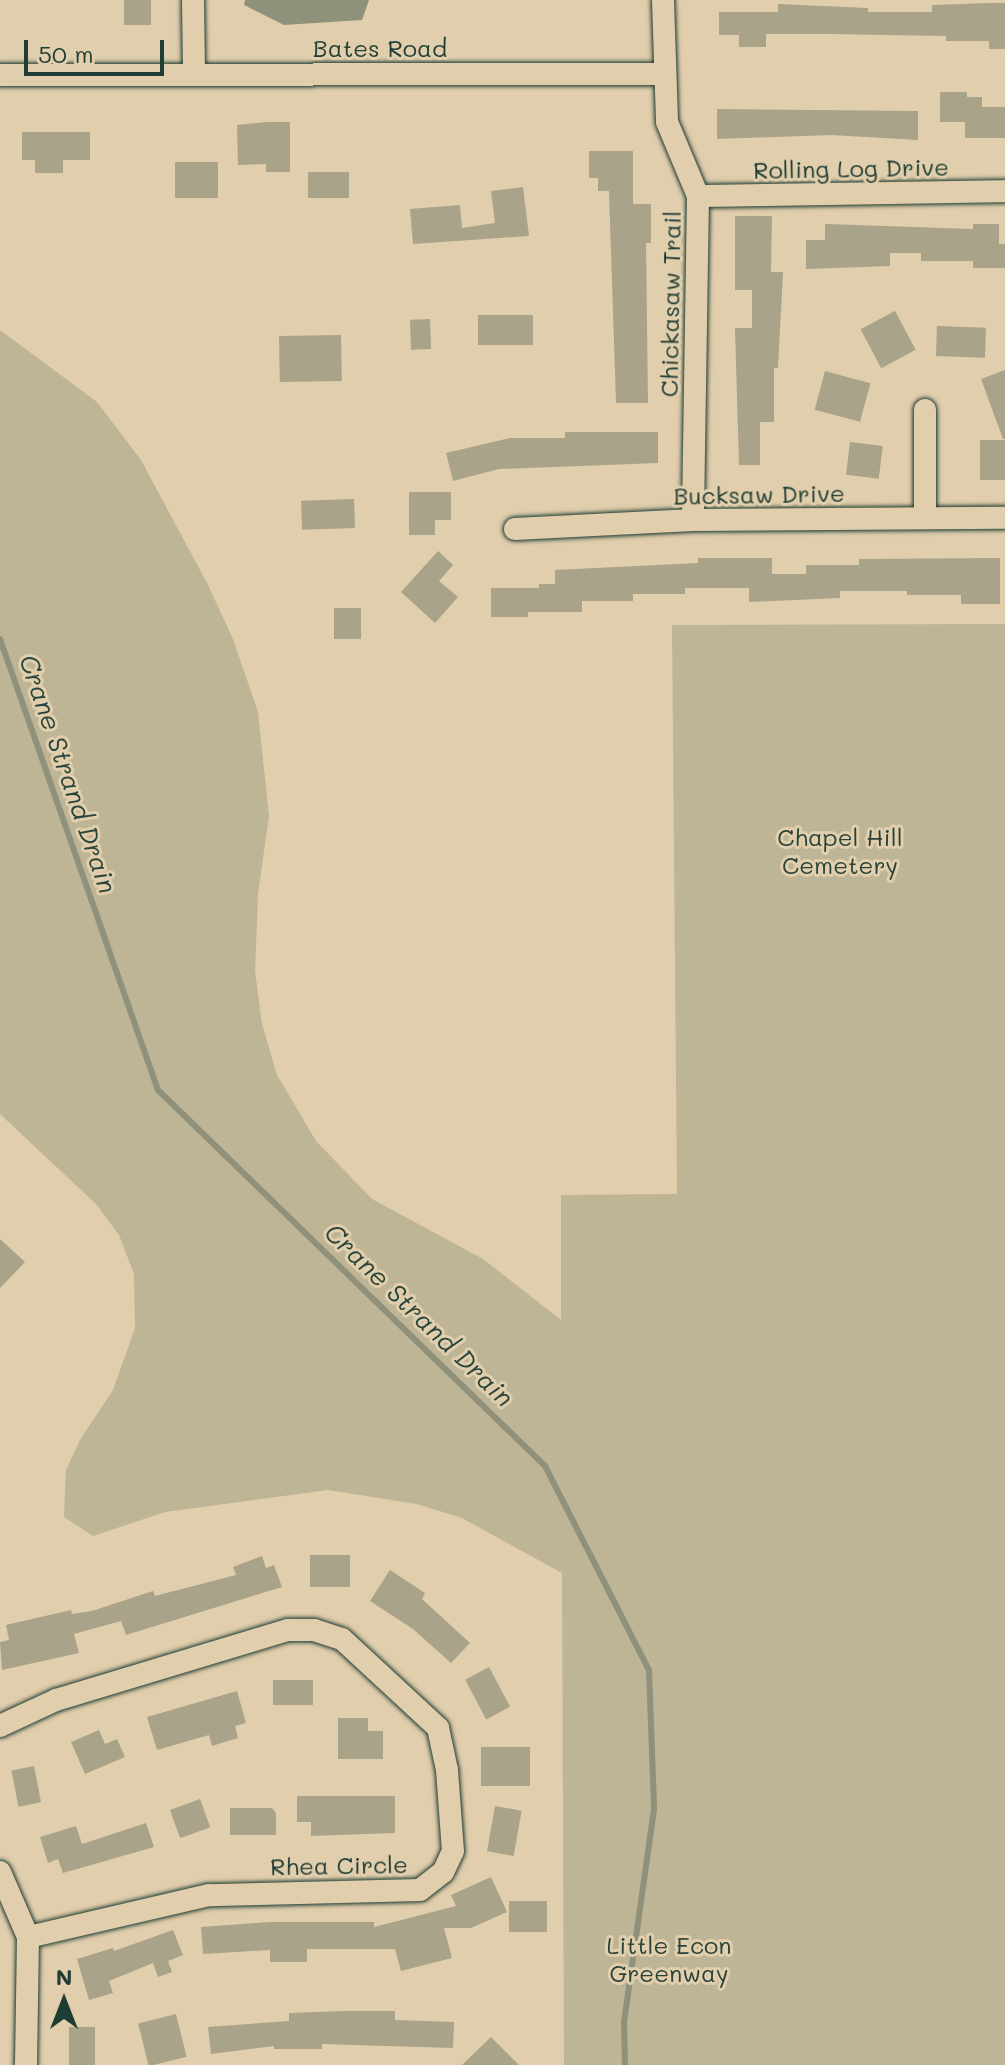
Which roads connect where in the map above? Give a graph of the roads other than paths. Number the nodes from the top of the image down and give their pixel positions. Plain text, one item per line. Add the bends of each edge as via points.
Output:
1 (193, 0) edge
2 (663, 0) edge
3 (194, 74) junction
4 (665, 74) junction
5 (0, 75) edge
6 (1005, 191) edge
7 (698, 196) junction
8 (925, 410) dead end
9 (925, 518) junction
10 (1005, 518) edge
11 (693, 520) junction
12 (515, 529) dead end
13 (0, 1726) edge
14 (0, 1872) edge
15 (28, 1937) junction
16 (26, 2065) edge

1 - 3 street
2 - 4 street, Chickasaw Trail
3 - 4 street, Bates Road
3 - 5 street, Bates Road
4 - 7 street, Chickasaw Trail via 667,122
6 - 7 street, Rolling Log Drive
7 - 11 street, Chickasaw Trail
8 - 9 street
9 - 10 street, Bucksaw Drive
9 - 11 street, Bucksaw Drive
11 - 12 street, Bucksaw Drive
13 - 15 street, Rhea Circle via 56,1700 288,1630 314,1630 342,1639 438,1728 447,1770 453,1851 443,1872 420,1890 209,1895
14 - 15 street
15 - 16 street

